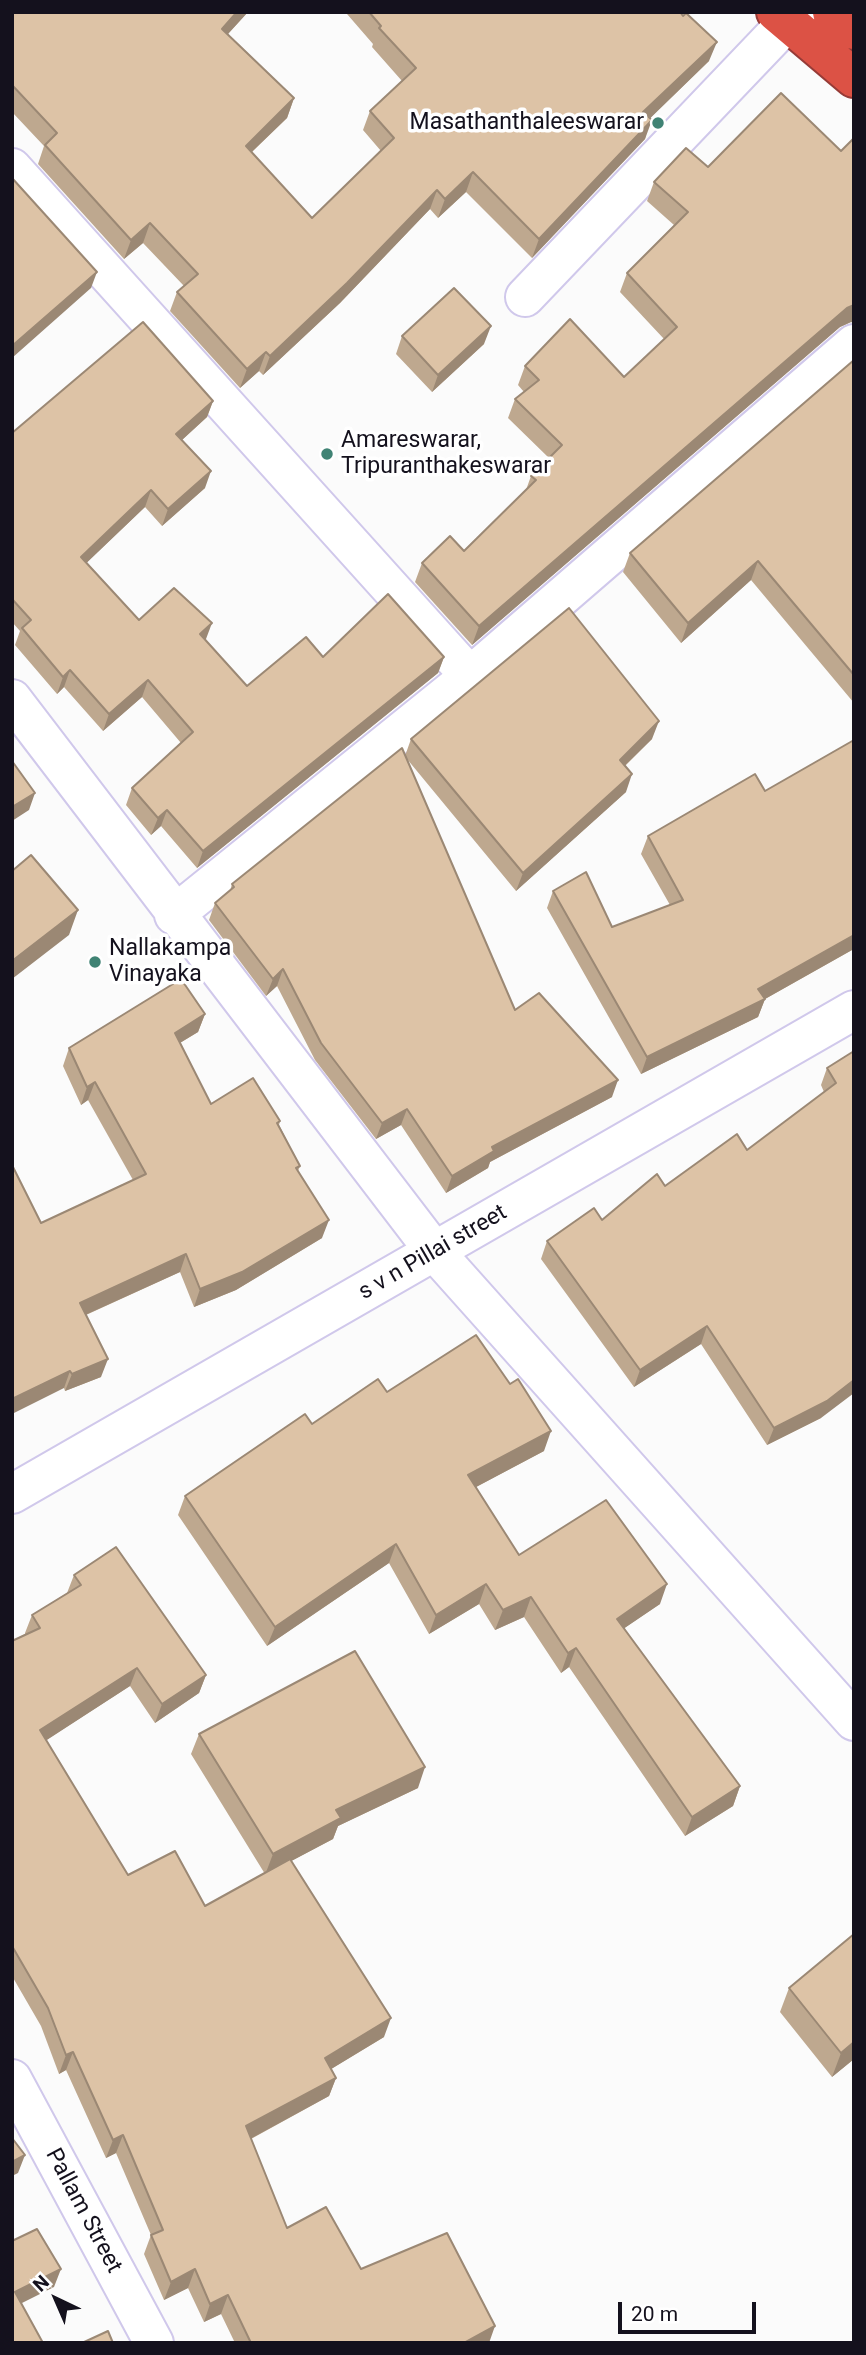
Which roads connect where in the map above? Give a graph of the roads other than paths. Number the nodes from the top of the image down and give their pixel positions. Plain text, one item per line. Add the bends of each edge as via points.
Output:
1 (832, 12) edge
2 (787, 16) edge
3 (854, 30) edge
4 (849, 65) edge
5 (12, 168) edge
6 (526, 297) dead end
7 (854, 344) edge
8 (470, 676) junction
9 (12, 699) edge
10 (174, 915) junction
11 (854, 1010) edge
12 (435, 1252) junction
13 (12, 1494) edge
14 (854, 1721) edge
15 (12, 2079) edge
16 (155, 2343) edge

1 - 3 highway
2 - 4 highway
2 - 6 street
5 - 8 street
7 - 8 street
8 - 10 street
9 - 10 street
10 - 12 street
11 - 12 street, s v n Pillai street
12 - 13 street, s v n Pillai street
12 - 14 street
15 - 16 street, Pallam Street

